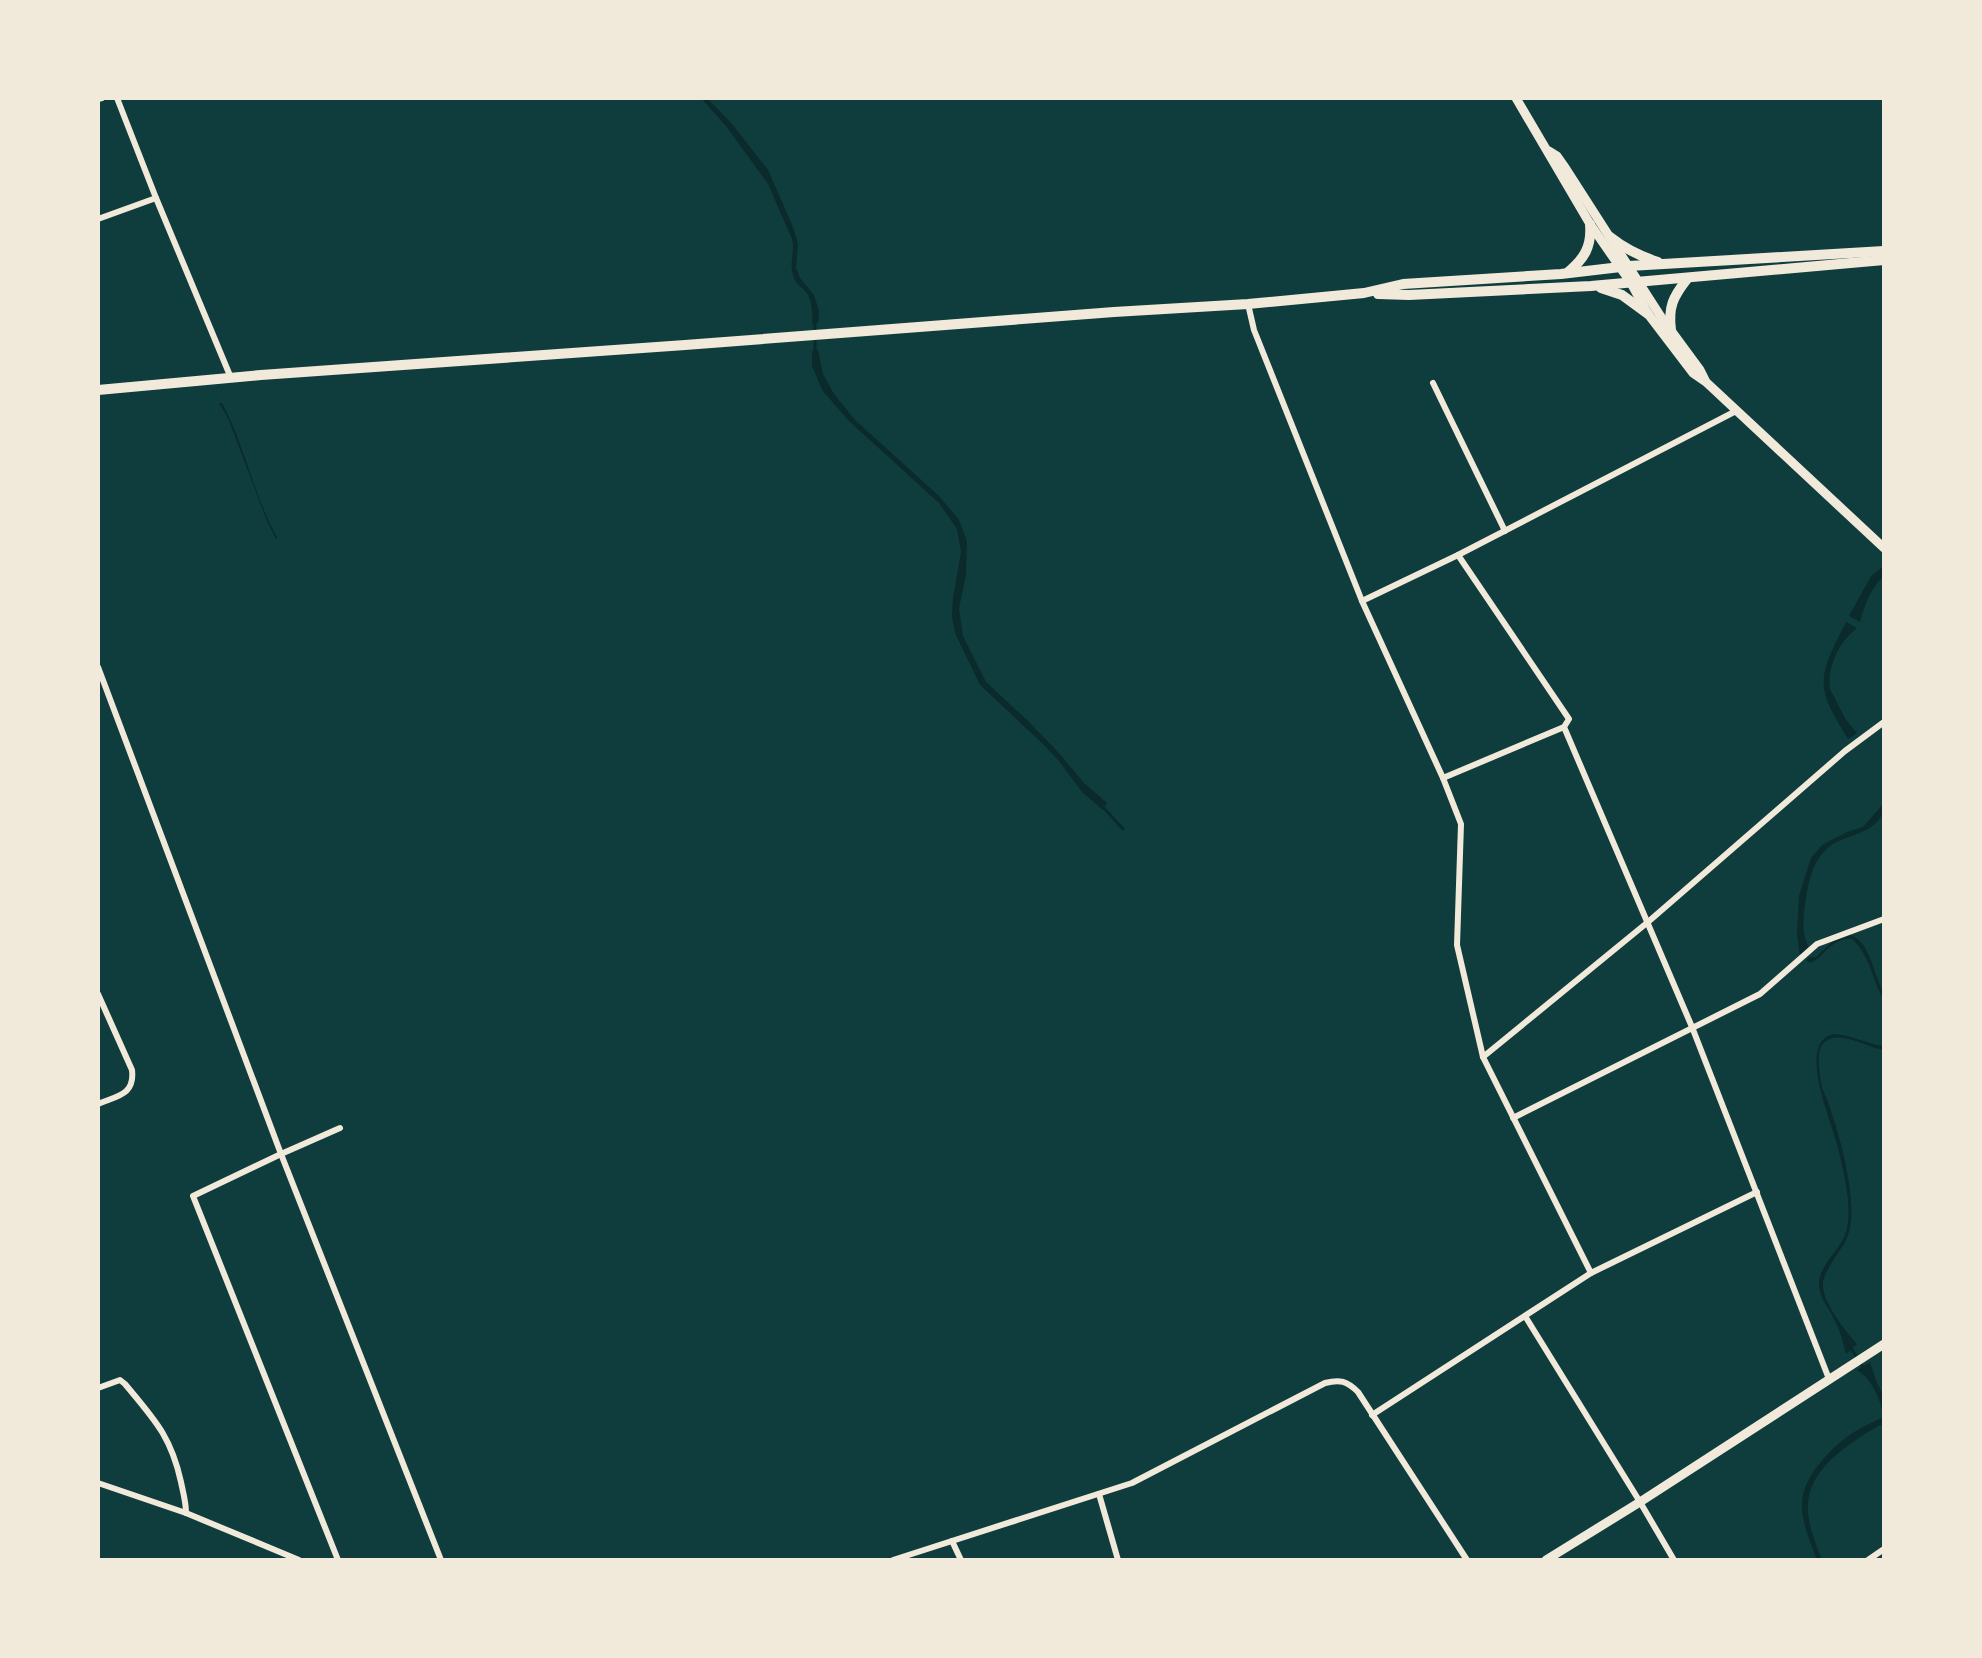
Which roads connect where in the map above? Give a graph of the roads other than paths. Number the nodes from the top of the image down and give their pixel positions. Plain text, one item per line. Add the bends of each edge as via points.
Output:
1 (117, 98) edge
2 (1516, 98) edge
3 (1546, 150) junction
4 (156, 198) junction
5 (98, 219) edge
6 (1590, 224) junction
7 (1610, 237) junction
8 (1884, 251) edge
9 (1884, 260) edge
10 (1663, 264) junction
11 (1625, 267) junction
12 (1567, 273) junction
13 (1687, 279) junction
14 (1635, 283) junction
15 (1591, 286) junction
16 (1364, 293) junction
17 (1248, 304) junction
18 (1648, 314) junction
19 (1671, 330) junction
20 (231, 378) junction
21 (1706, 382) junction
22 (1433, 383) dead end
23 (98, 390) edge
24 (1736, 411) junction
25 (1505, 531) junction
26 (1884, 548) edge
27 (1458, 555) junction
28 (1362, 601) junction
29 (98, 667) edge
30 (1884, 722) edge
31 (1564, 727) junction
32 (1443, 778) junction
33 (1884, 919) edge
34 (1648, 922) junction
35 (98, 994) edge
36 (1692, 1027) junction
37 (1483, 1057) junction
38 (98, 1104) edge
39 (1513, 1118) junction
40 (340, 1128) dead end
41 (281, 1154) junction
42 (1757, 1192) junction
43 (1591, 1273) junction
44 (1525, 1316) junction
45 (1880, 1347) edge
46 (1829, 1379) junction
47 (98, 1388) edge
48 (1372, 1415) junction
49 (98, 1483) edge
50 (1099, 1494) junction
51 (1640, 1502) junction
52 (186, 1513) junction
53 (952, 1541) junction
54 (1884, 1549) edge
55 (299, 1560) edge
56 (338, 1560) edge
57 (441, 1560) edge
58 (893, 1560) edge
59 (961, 1560) edge
60 (1118, 1560) edge
61 (1467, 1560) edge
62 (1546, 1560) edge
63 (1674, 1560) edge
64 (1868, 1560) edge

1 - 4 street
2 - 3 main road
3 - 6 main road
3 - 7 main road via 1557,156
4 - 5 street
4 - 20 street
6 - 11 main road
6 - 12 highway via 1589,247
7 - 10 highway via 1638,256
7 - 11 main road
8 - 10 highway
9 - 13 highway
10 - 11 highway
11 - 12 highway
11 - 14 main road
12 - 16 highway via 1403,284
13 - 14 highway
13 - 19 highway via 1670,308
14 - 15 highway
14 - 18 main road
14 - 19 main road
15 - 16 highway
15 - 18 highway via 1622,295
16 - 17 highway
17 - 20 highway
17 - 28 street
18 - 21 main road via 1693,373
19 - 21 main road
20 - 23 highway
21 - 24 main road
22 - 25 street
24 - 25 street
24 - 26 main road
25 - 27 street
27 - 28 street
27 - 31 street via 1569,719
28 - 32 street
29 - 41 street
30 - 34 street
31 - 32 street
31 - 34 street
32 - 37 street via 1461,824 1457,945
33 - 36 street via 1817,944 1760,994
34 - 36 street
34 - 37 street
35 - 38 street via 133,1076 127,1092
36 - 39 street
36 - 42 street
37 - 39 street
39 - 43 street
40 - 41 street
41 - 56 street via 193,1196
41 - 57 street
42 - 43 street
42 - 46 street
43 - 44 street
44 - 48 street
44 - 51 street
45 - 46 main road
46 - 51 main road
47 - 52 street via 120,1380 165,1434
48 - 50 street via 1349,1383 1325,1383 1132,1483
48 - 61 street
49 - 52 street
50 - 53 street
50 - 60 street
51 - 62 main road
51 - 63 street
52 - 55 street
53 - 58 street
53 - 59 street
54 - 64 street

